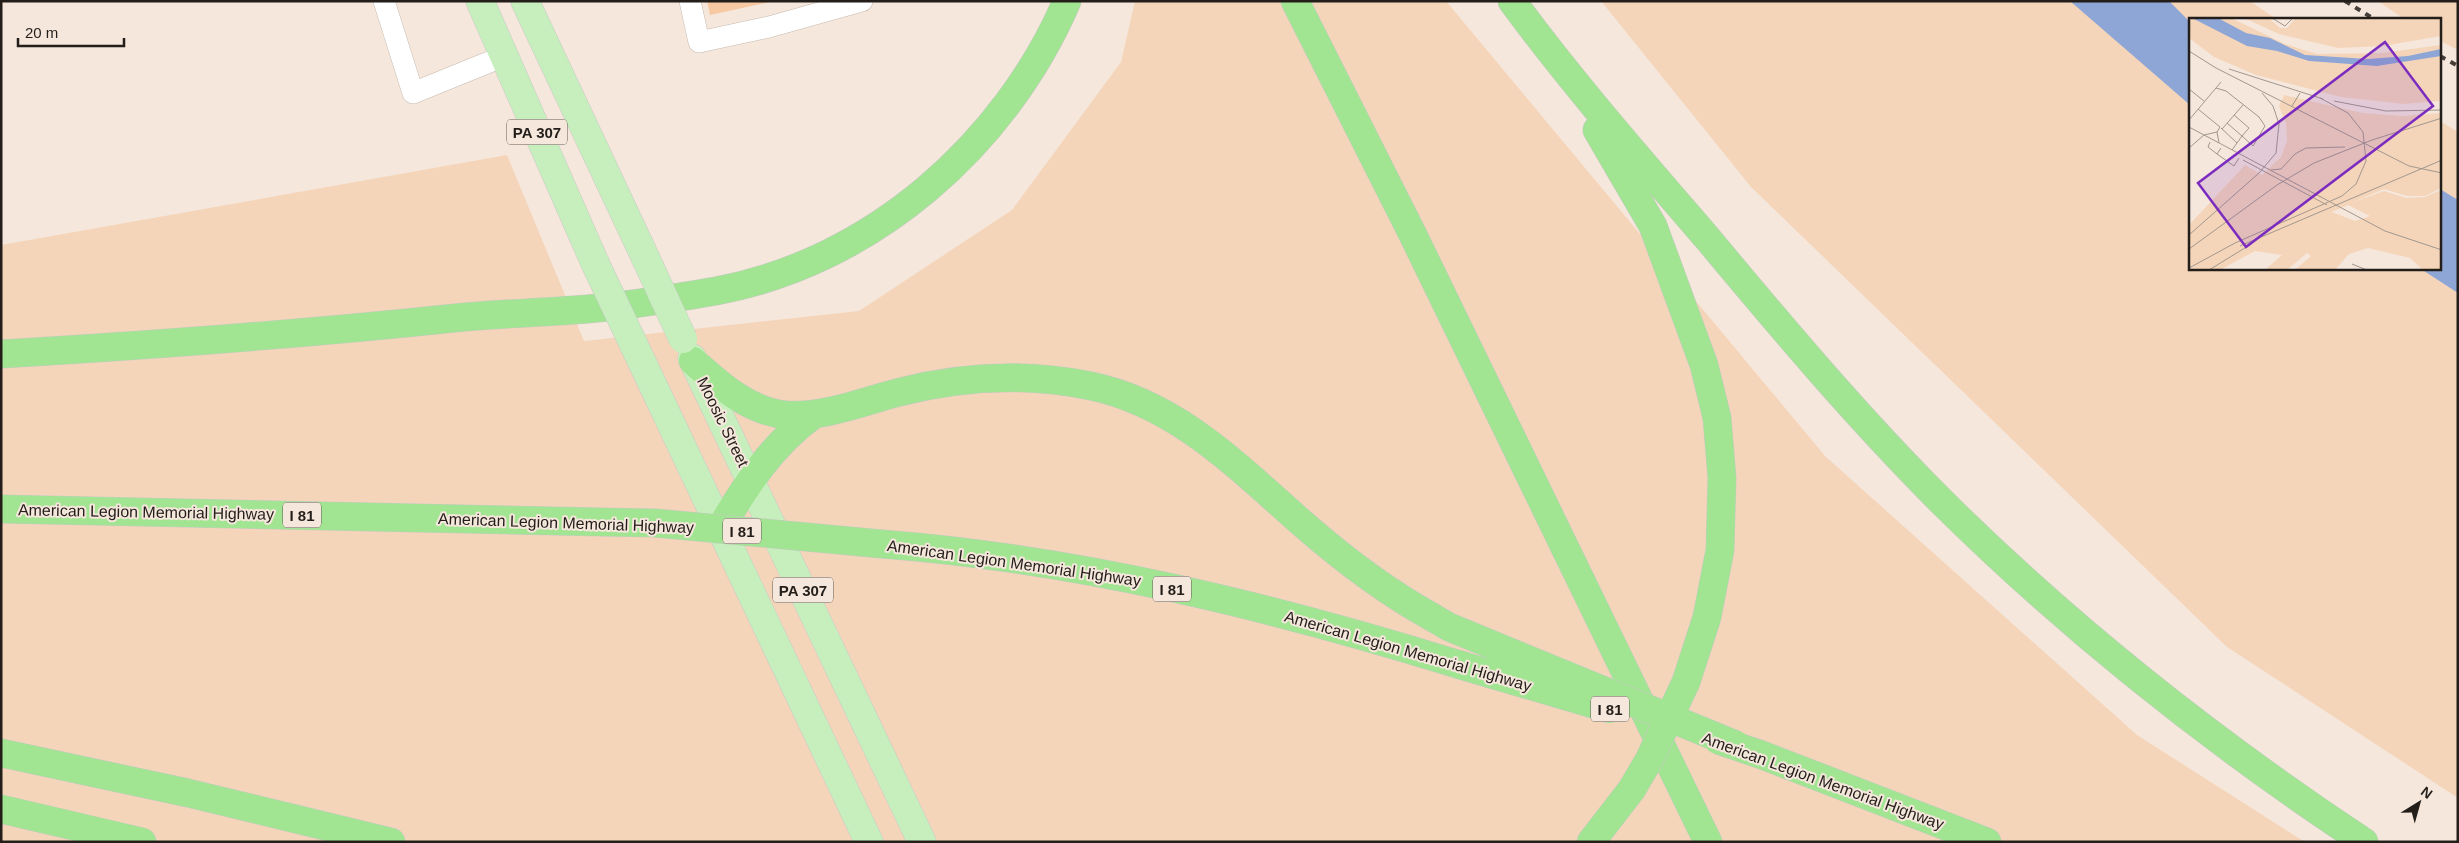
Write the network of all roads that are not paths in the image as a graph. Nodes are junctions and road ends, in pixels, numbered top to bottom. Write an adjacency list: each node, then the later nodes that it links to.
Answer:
1 (384, 1): 9 (lane)
2 (480, 1): 9 (main road, PA 307)
3 (525, 1): 11 (main road, Moosic Street / PA 307, bridge)
4 (690, 1): 5 (lane)
5 (862, 1)
6 (1067, 1): 12 (highway)
7 (1296, 1): 25 (highway)
8 (1512, 1): 10 (highway)
9 (504, 56): 16 (main road, PA 307, bridge)
10 (1560, 66): 24 (highway, bridge); 27 (highway)
11 (688, 350): 13 (highway); 14 (main road, Moosic Street / PA 307)
12 (1, 354)
13 (813, 414): 14 (highway); 17 (highway, bridge)
14 (750, 479): 16 (highway); 23 (main road, Moosic Street / PA 307)
15 (1, 509): 17 (highway, American Legion Memorial Highway / I 81, bridge)
16 (721, 527): 22 (main road, PA 307)
17 (1736, 745): 26 (highway, American Legion Memorial Highway / I 81, bridge)
18 (1, 753): 21 (highway)
19 (1, 809): 20 (highway)
20 (142, 842)
21 (391, 842)
22 (870, 842)
23 (922, 842)
24 (1591, 842)
25 (1708, 842)
26 (1987, 842)
27 (2364, 842)

